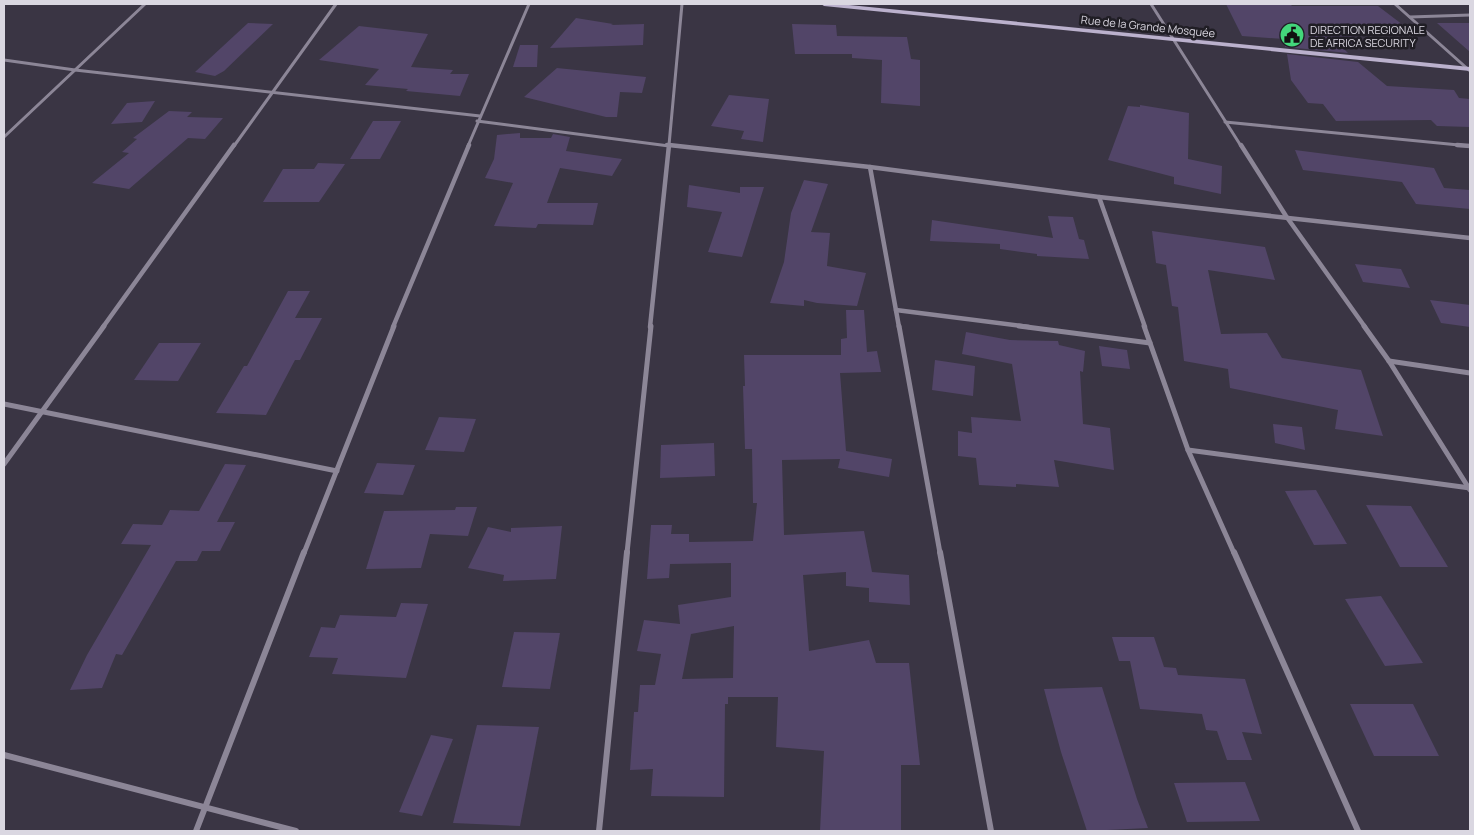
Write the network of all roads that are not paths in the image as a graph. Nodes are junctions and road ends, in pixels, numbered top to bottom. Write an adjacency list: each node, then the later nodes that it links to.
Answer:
1 (145, 4): 14 (street)
2 (336, 4): 15 (street)
3 (529, 4): 16 (street)
4 (682, 4): 19 (street)
5 (824, 4): 8 (street, Rue de la Grande Mosquée)
6 (1151, 4): 11 (street)
7 (1395, 4): 10 (street)
8 (874, 6): 11 (street, Rue de la Grande Mosquée)
9 (1470, 15): 10 (street)
10 (1410, 17): 13 (street)
11 (1172, 38): 13 (street, Rue de la Grande Mosquée); 17 (street)
12 (4, 60): 14 (street)
13 (1469, 69)
14 (75, 70): 15 (street); 18 (street)
15 (274, 93): 16 (street); 30 (street)
16 (478, 119): 19 (street); 33 (street)
17 (1226, 122): 20 (street); 23 (street)
18 (4, 137)
19 (669, 145): 21 (street); 39 (street)
20 (1470, 146)
21 (870, 168): 22 (street); 25 (street)
22 (1099, 197): 23 (street); 26 (street)
23 (1286, 216): 24 (street); 27 (street)
24 (1470, 238)
25 (896, 310): 26 (street); 40 (street)
26 (1150, 343): 31 (street)
27 (1389, 361): 28 (street); 34 (street)
28 (1470, 373)
29 (4, 404): 30 (street)
30 (42, 410): 32 (street); 33 (street)
31 (1188, 450): 34 (street); 41 (street)
32 (4, 464)
33 (337, 470): 36 (street)
34 (1470, 489)
35 (4, 755): 36 (street)
36 (205, 808): 37 (street); 38 (street)
37 (196, 831)
38 (296, 831)
39 (599, 831)
40 (990, 831)
41 (1358, 831)

